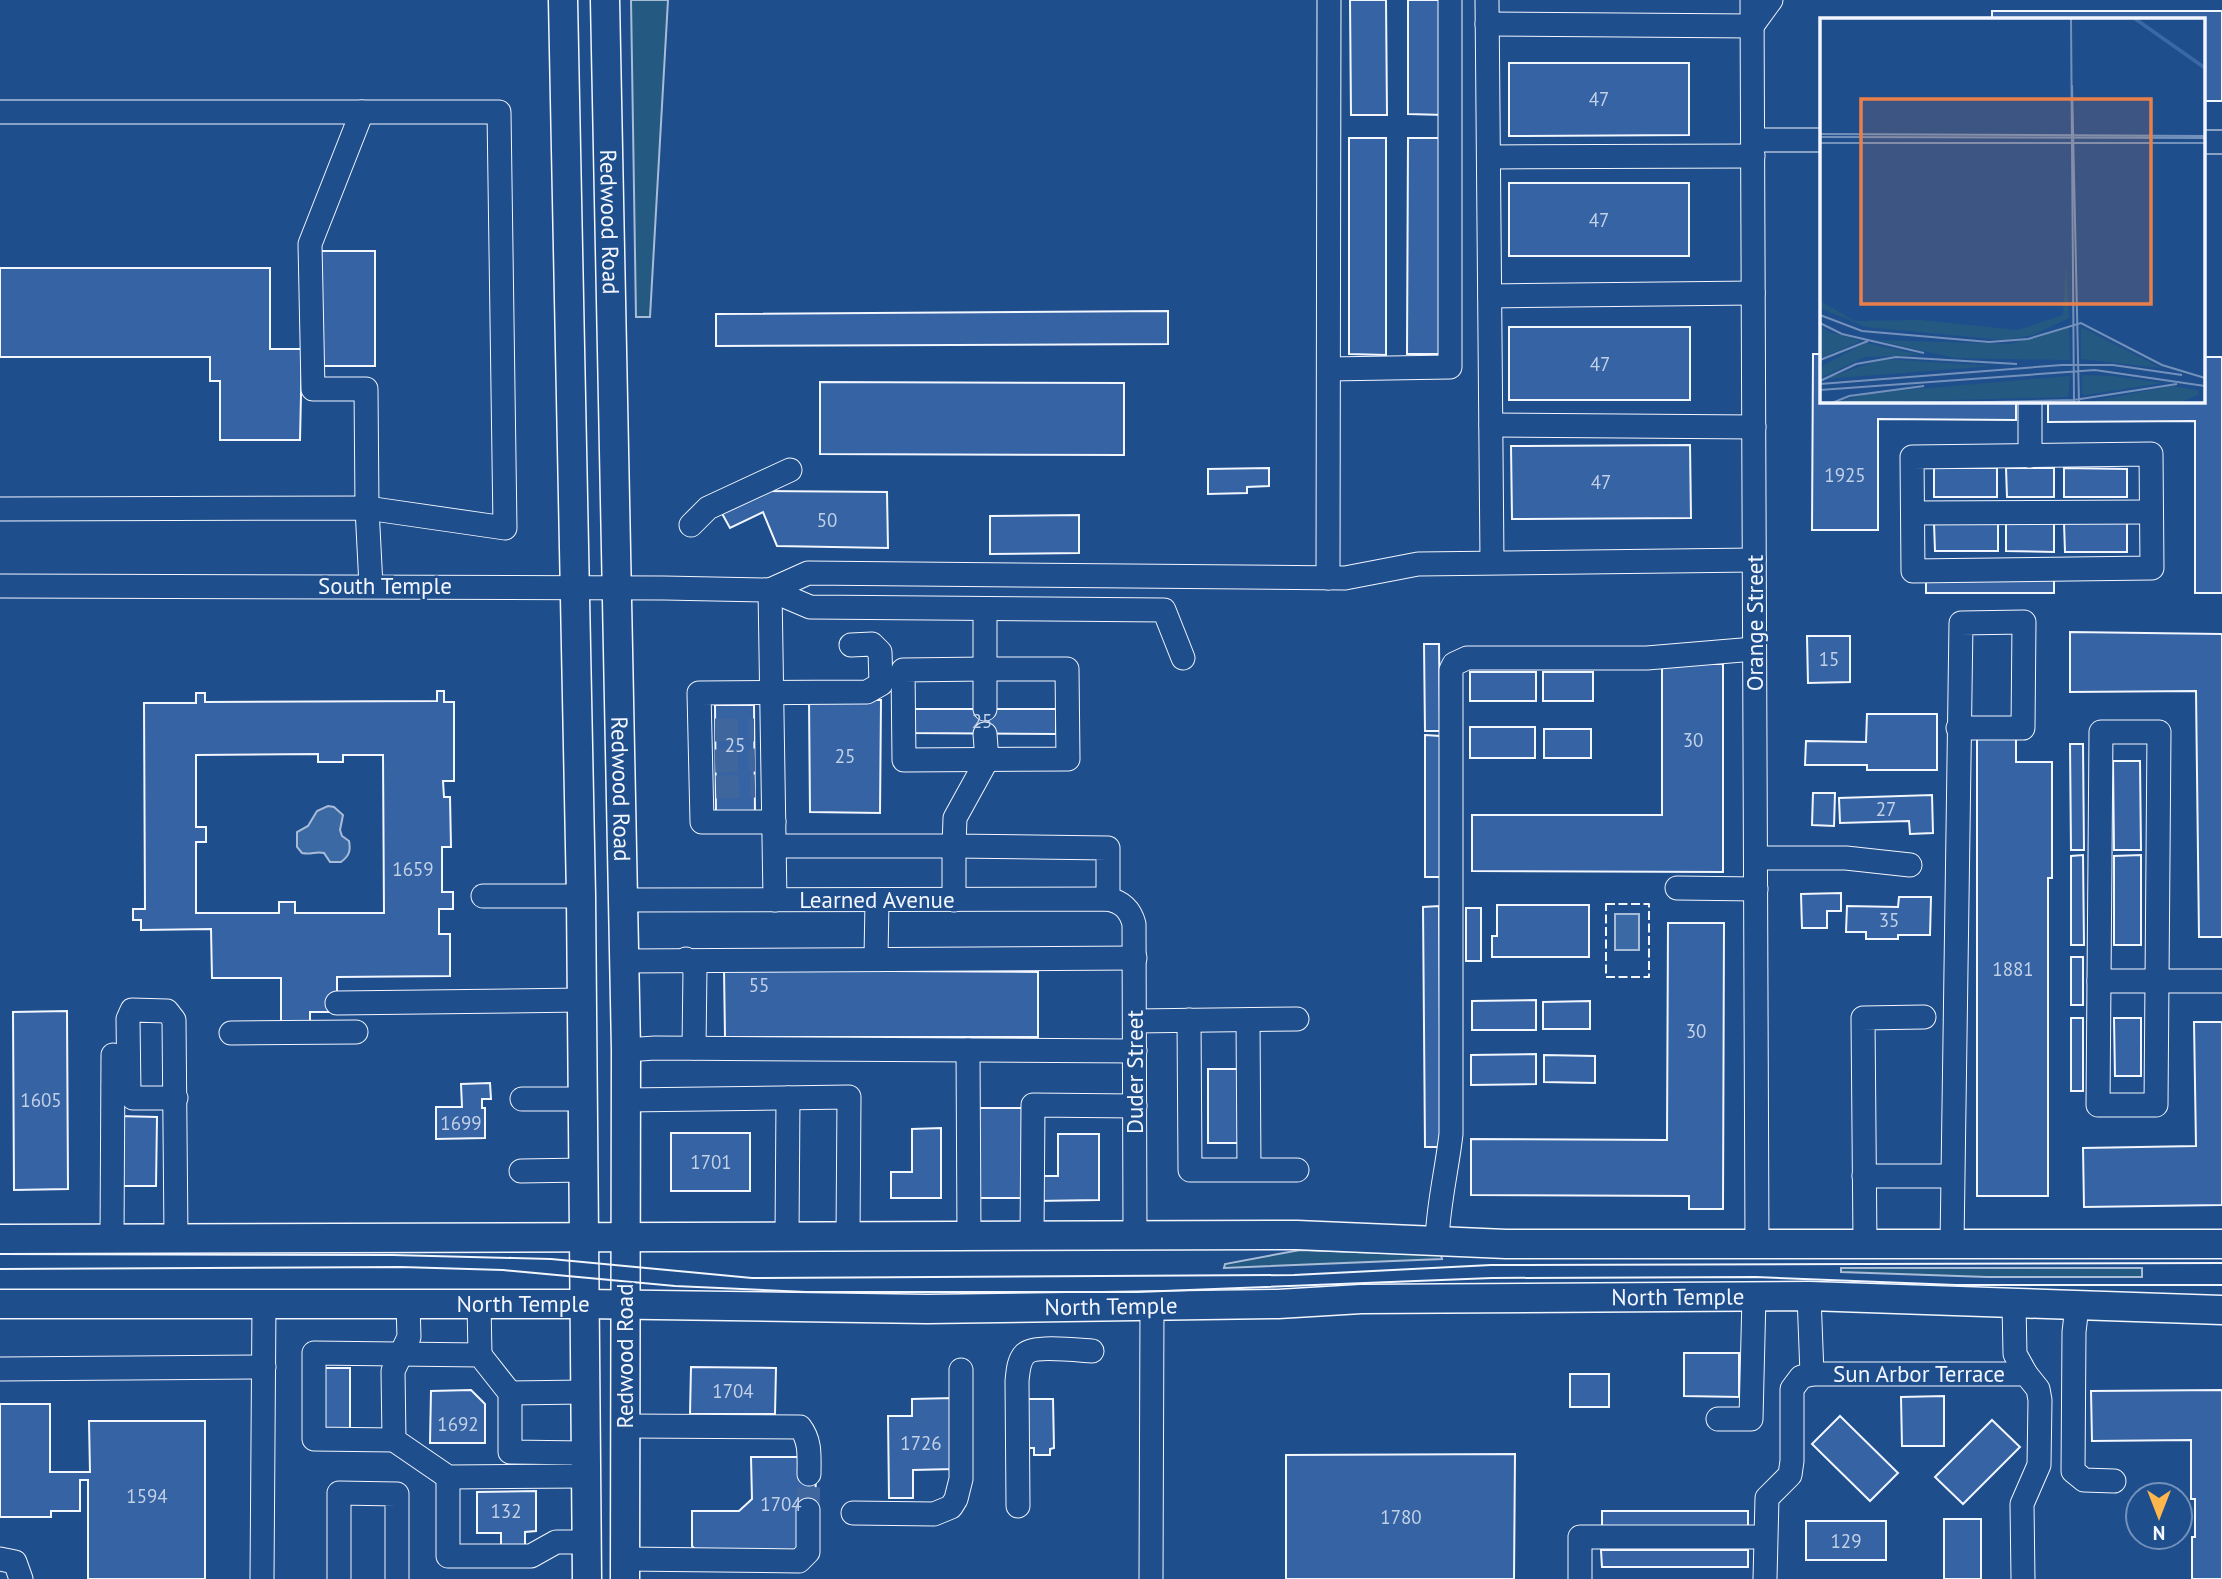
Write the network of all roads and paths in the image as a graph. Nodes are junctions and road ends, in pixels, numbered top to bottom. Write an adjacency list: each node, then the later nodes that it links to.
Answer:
1 (563, 0): 35 (main road, Redwood Road)
2 (605, 0): 36 (main road, Redwood Road)
3 (1329, 0): 19 (street)
4 (1450, 0): 19 (street)
5 (1487, 0): 8 (street)
6 (1752, 0): 9 (street, Orange Street)
7 (1770, 0): 9 (street)
8 (1488, 24): 9 (street); 16 (street)
9 (1752, 26): 15 (street, Orange Street)
10 (0, 112): 11 (street)
11 (362, 112): 25 (street); 25 (street)
12 (1820, 140): 15 (street)
13 (2204, 142): 14 (street)
14 (2222, 142)
15 (1753, 148): 16 (street); 17 (street, Orange Street)
16 (1489, 157): 18 (street)
17 (1753, 293): 18 (street); 22 (street, Orange Street)
18 (1490, 296): 21 (street)
19 (1329, 369): 32 (street)
20 (2030, 402): 23 (street)
21 (1491, 425): 22 (street); 31 (street)
22 (1754, 426): 30 (street, Orange Street)
23 (2031, 456): 27 (street); 28 (street)
24 (790, 470): 29 (street)
25 (367, 508): 26 (street); 34 (street)
26 (0, 509)
27 (2151, 512): 28 (street); 28 (street)
28 (1913, 513)
29 (691, 525)
30 (1755, 560): 31 (street); 40 (street, Orange Street)
31 (1492, 562): 32 (street)
32 (1328, 578): 37 (street)
33 (0, 586): 34 (street, South Temple)
34 (371, 586): 35 (street, South Temple)
35 (576, 587): 36 (street, South Temple); 56 (main road, Redwood Road)
36 (615, 587): 37 (street, South Temple); 58 (main road, Redwood Road)
37 (770, 590): 38 (street); 43 (street)
38 (985, 609): 41 (street); 42 (street)
39 (852, 645): 43 (street)
40 (1754, 649): 51 (street, Orange Street); 106 (street)
41 (1183, 658)
42 (985, 669): 44 (street); 47 (street); 47 (street)
43 (772, 693): 48 (street); 48 (street)
44 (985, 709)
45 (1958, 728): 45 (street); 95 (street)
46 (985, 734): 47 (street)
47 (987, 760): 50 (street)
48 (774, 822): 49 (street)
49 (775, 846): 50 (street); 59 (street)
50 (954, 846): 57 (street); 61 (street)
51 (1756, 858): 52 (street); 54 (street, Orange Street)
52 (1910, 865)
53 (1677, 888): 54 (street)
54 (1756, 889): 108 (street, Orange Street)
55 (482, 896): 56 (street)
56 (581, 896): 70 (main road, Redwood Road)
57 (1108, 899): 61 (street, Learned Avenue); 62 (street, Learned Avenue)
58 (623, 900): 59 (street, Learned Avenue); 66 (main road, Redwood Road)
59 (775, 900): 60 (street, Learned Avenue)
60 (877, 900): 61 (street, Learned Avenue); 63 (street)
61 (954, 900)
62 (1128, 910): 64 (street, Duder Street)
63 (876, 958): 64 (street); 65 (street)
64 (1135, 958): 77 (street, Duder Street)
65 (686, 959): 66 (street); 80 (street)
66 (624, 961): 81 (main road, Redwood Road)
67 (2099, 981): 68 (street); 68 (street); 68 (street)
68 (2157, 981): 69 (street)
69 (2222, 981)
70 (582, 1000): 71 (street); 87 (main road, Redwood Road)
71 (337, 1003)
72 (132, 1010): 84 (street); 84 (street); 101 (street)
73 (1924, 1017): 94 (street)
74 (1297, 1019): 76 (street)
75 (1189, 1020): 76 (street); 77 (street); 90 (street)
76 (1248, 1020): 90 (street)
77 (1135, 1021): 83 (street, Duder Street)
78 (231, 1032): 79 (street)
79 (356, 1032)
80 (694, 1048): 81 (street); 82 (street)
81 (626, 1049): 88 (main road, Redwood Road)
82 (968, 1050): 83 (street); 96 (street)
83 (1135, 1051): 89 (street, Duder Street)
84 (176, 1098): 102 (street)
85 (788, 1098): 88 (street); 99 (street); 100 (street)
86 (522, 1099): 87 (street)
87 (583, 1099): 91 (main road, Redwood Road)
88 (626, 1100): 104 (main road, Redwood Road)
89 (1135, 1106): 97 (street); 98 (street, Duder Street)
90 (1249, 1169): 92 (street)
91 (584, 1170): 93 (street); 103 (main road, Redwood Road)
92 (1297, 1170)
93 (521, 1171)
94 (1864, 1176): 95 (street); 109 (street)
95 (1952, 1176): 110 (street)
96 (970, 1236): 97 (main road); 100 (main road)
97 (1032, 1236): 98 (main road)
98 (1135, 1236): 106 (main road)
99 (788, 1237): 100 (main road); 104 (main road)
100 (848, 1237)
101 (111, 1238): 102 (main road); 105 (main road)
102 (176, 1238): 103 (main road)
103 (584, 1238): 104 (main road); 117 (main road, Redwood Road)
104 (627, 1238): 120 (main road, Redwood Road)
105 (0, 1239)
106 (1437, 1241): 108 (main road)
107 (2222, 1244): 110 (main road)
108 (1758, 1245): 109 (main road)
109 (1866, 1245): 110 (main road)
110 (1952, 1245)
111 (1754, 1296): 112 (main road, North Temple); 119 (main road, North Temple); 133 (street)
112 (1809, 1296): 118 (main road, North Temple); 129 (street, Sun Arbor Terrace)
113 (264, 1303): 114 (main road, North Temple); 115 (main road, North Temple); 126 (street)
114 (0, 1304)
115 (408, 1304): 116 (main road, North Temple); 124 (street)
116 (479, 1304): 117 (main road, North Temple); 125 (street)
117 (585, 1304): 120 (main road, North Temple); 131 (main road, Redwood Road)
118 (2014, 1304): 121 (main road, North Temple); 130 (street, Sun Arbor Terrace)
119 (1152, 1305): 120 (main road, North Temple); 152 (street)
120 (625, 1306): 134 (main road, Redwood Road)
121 (2077, 1306): 122 (main road, North Temple); 139 (street)
122 (2222, 1310)
123 (1092, 1351): 140 (street)
124 (401, 1353): 125 (street); 135 (street); 135 (street)
125 (480, 1354): 132 (street)
126 (264, 1367): 127 (street); 148 (street)
127 (0, 1369)
128 (961, 1370): 142 (street)
129 (1812, 1374): 130 (street, Sun Arbor Terrace); 143 (street, Sun Arbor Terrace)
130 (2026, 1374): 155 (street, Sun Arbor Terrace)
131 (584, 1392): 132 (street); 136 (main road, Redwood Road)
132 (510, 1393): 136 (street)
133 (1718, 1419)
134 (625, 1426): 137 (street); 146 (main road, Redwood Road)
135 (394, 1440): 138 (street)
136 (585, 1464): 138 (street); 144 (main road, Redwood Road)
137 (809, 1474)
138 (448, 1477): 144 (street)
139 (2114, 1481)
140 (1018, 1506)
141 (808, 1510): 146 (street)
142 (853, 1513)
143 (1765, 1537): 153 (street); 154 (street, Sun Arbor Terrace)
144 (586, 1542): 151 (main road, Redwood Road)
145 (0, 1559): 147 (street)
146 (625, 1569)
147 (21, 1579)
148 (262, 1579)
149 (339, 1579): 150 (street)
150 (397, 1579)
151 (587, 1579)
152 (1151, 1579)
153 (1580, 1579)
154 (1765, 1579)
155 (2023, 1579)

